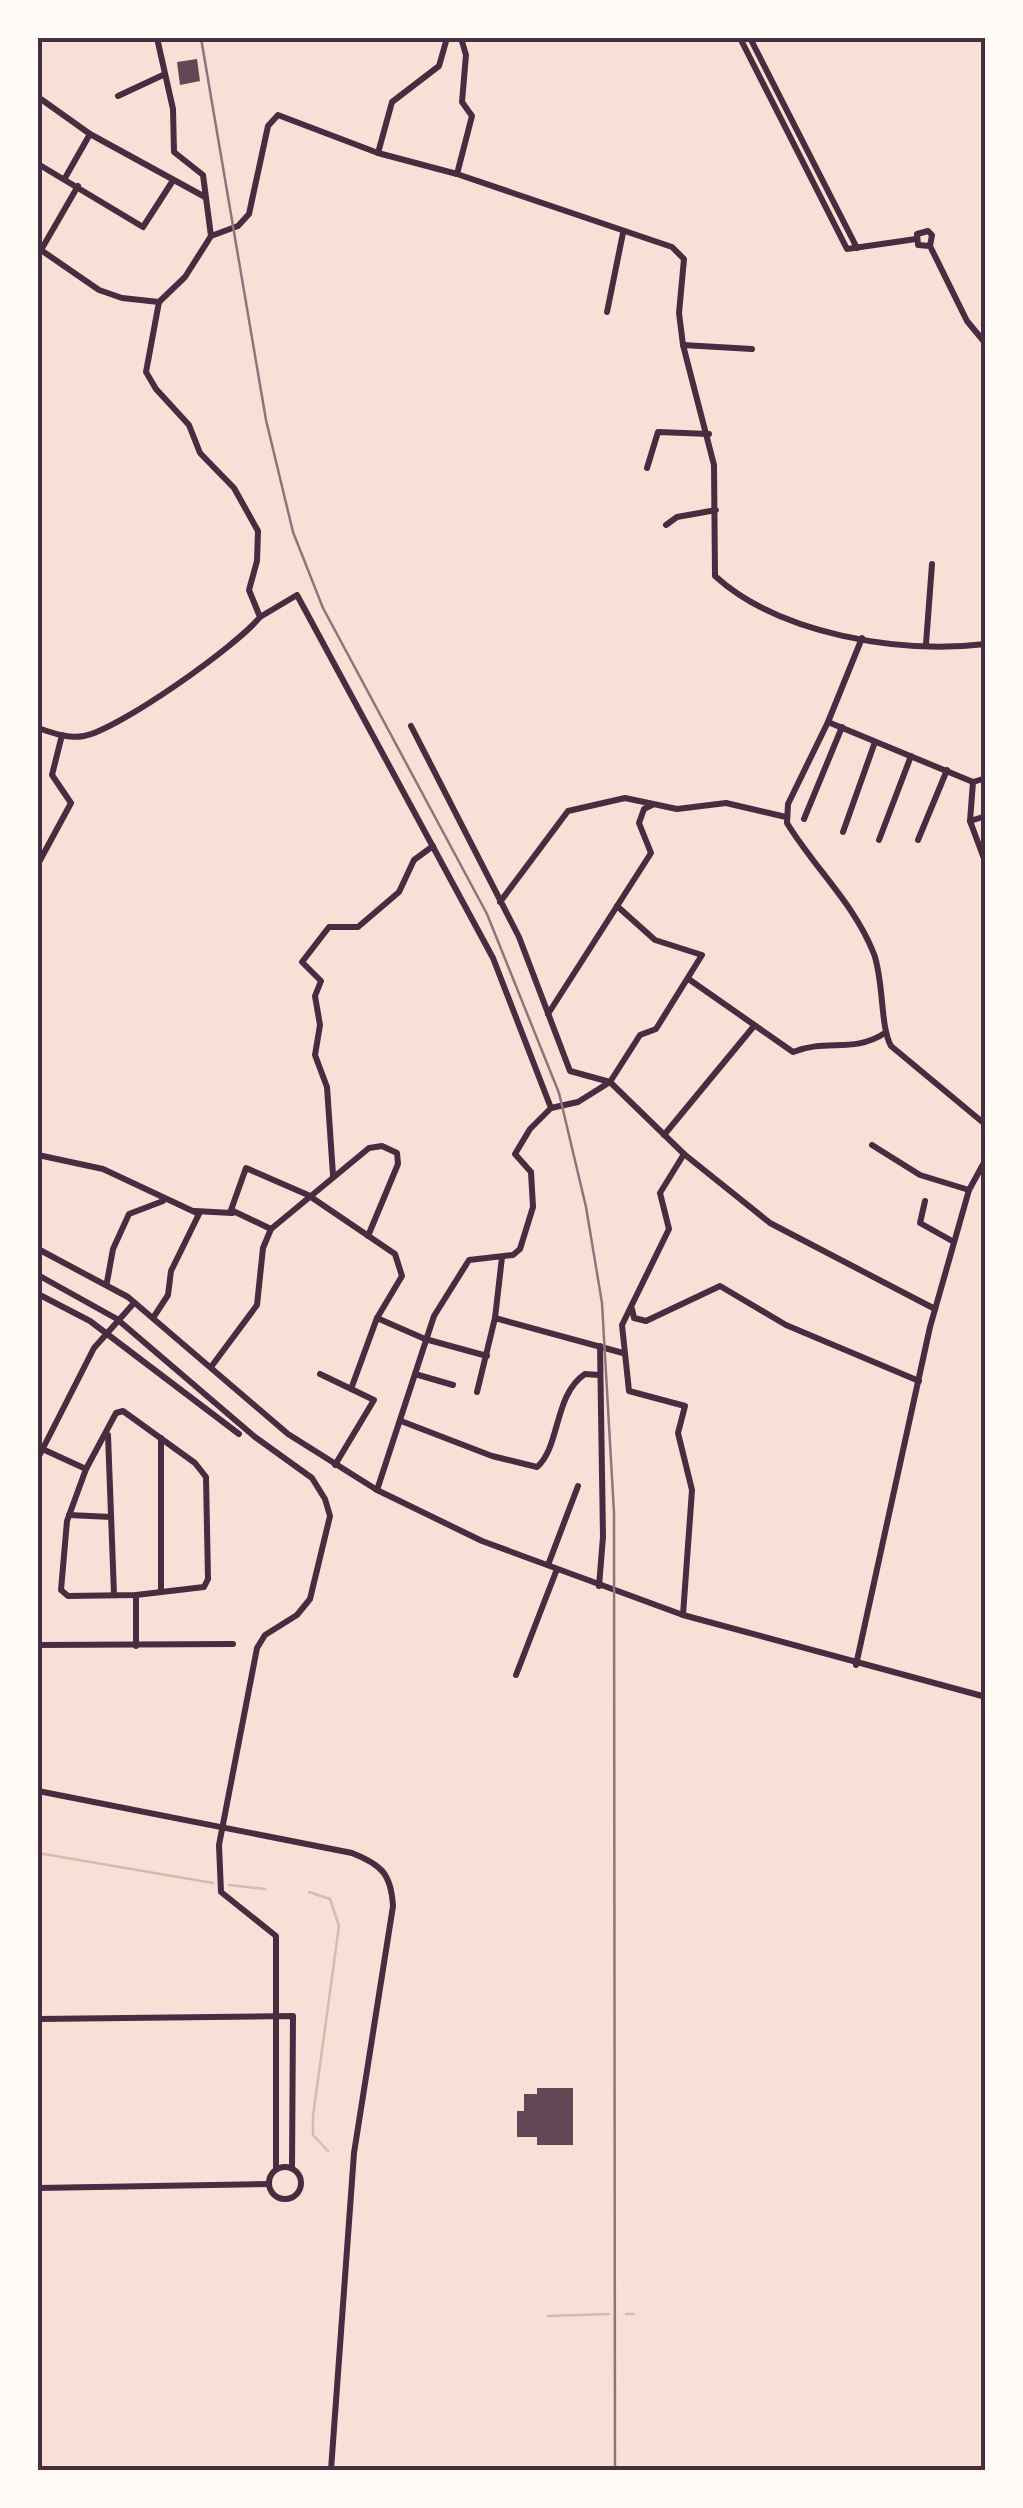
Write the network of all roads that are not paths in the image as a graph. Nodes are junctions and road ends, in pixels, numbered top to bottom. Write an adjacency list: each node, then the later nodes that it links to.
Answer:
1 (157, 38): 6 (street)
2 (447, 38): 10 (street)
3 (461, 38): 12 (street)
4 (740, 38): 21 (street)
5 (750, 38): 21 (street)
6 (163, 76): 7 (street); 16 (street)
7 (118, 96)
8 (38, 98): 9 (street)
9 (90, 134): 13 (street); 14 (street)
10 (378, 153): 12 (street); 18 (street)
11 (38, 164): 13 (street)
12 (457, 174): 17 (street)
13 (65, 178): 15 (street)
14 (172, 182): 15 (street); 16 (street)
15 (78, 186): 22 (street)
16 (206, 197): 18 (street)
17 (624, 234): 24 (street); 26 (street)
18 (211, 236): 23 (street)
19 (916, 240): 20 (street); 20 (street); 21 (street)
20 (930, 246): 25 (street)
21 (857, 248)
22 (39, 249): 23 (street)
23 (159, 302): 33 (street)
24 (607, 312)
25 (986, 344)
26 (683, 346): 27 (street); 28 (street)
27 (752, 349)
28 (709, 434): 29 (street); 30 (street)
29 (646, 468)
30 (716, 510): 31 (street); 34 (street)
31 (666, 525)
32 (932, 564): 35 (street)
33 (260, 618): 41 (street); 55 (street)
34 (862, 638): 35 (street); 37 (street)
35 (926, 644): 36 (street)
36 (986, 644)
37 (828, 722): 39 (street); 49 (street)
38 (411, 726): 58 (street)
39 (842, 727): 42 (street); 50 (street)
40 (38, 728): 41 (street)
41 (62, 735): 57 (street)
42 (875, 742): 43 (street); 52 (street)
43 (910, 756): 44 (street); 53 (street)
44 (947, 770): 46 (street); 54 (street)
45 (986, 778): 46 (street)
46 (973, 782): 51 (street)
47 (652, 805): 49 (street); 58 (street); 59 (street)
48 (986, 816): 51 (street)
49 (786, 818): 63 (street)
50 (804, 819)
51 (970, 820): 56 (street)
52 (842, 832)
53 (879, 840)
54 (918, 840)
55 (433, 846): 65 (street); 72 (street)
56 (985, 859)
57 (38, 864)
58 (500, 902): 61 (street)
59 (617, 906): 60 (street); 61 (street)
60 (690, 980): 62 (street); 64 (street)
61 (548, 1014): 64 (street)
62 (754, 1026): 63 (street); 67 (street)
63 (885, 1033): 66 (street)
64 (610, 1082): 65 (street); 67 (street)
65 (552, 1108): 83 (street)
66 (986, 1125)
67 (664, 1135): 69 (street)
68 (872, 1145): 73 (street)
69 (684, 1154): 88 (street); 89 (street)
70 (38, 1155): 75 (street)
71 (986, 1159): 73 (street)
72 (332, 1175): 74 (street); 80 (street)
73 (969, 1190): 81 (street)
74 (308, 1195): 78 (street); 79 (street); 80 (street)
75 (164, 1200): 77 (street); 85 (street)
76 (925, 1201): 81 (street)
77 (193, 1211): 78 (street); 90 (street)
78 (233, 1212): 79 (street)
79 (271, 1229): 99 (street)
80 (368, 1236): 91 (street)
81 (954, 1242): 89 (street)
82 (38, 1249): 85 (street)
83 (502, 1257): 92 (street); 95 (street)
84 (38, 1275): 93 (street)
85 (108, 1282): 87 (street)
86 (38, 1294): 94 (street)
87 (134, 1303): 90 (street); 93 (street)
88 (633, 1303): 97 (street); 103 (street)
89 (935, 1309): 103 (street)
90 (153, 1318): 99 (street)
91 (377, 1318): 95 (street); 105 (street)
92 (495, 1318): 96 (street); 98 (street)
93 (117, 1319): 94 (street); 133 (street)
94 (104, 1333): 109 (street); 111 (street)
95 (425, 1338): 98 (street); 101 (street)
96 (600, 1346): 97 (street); 102 (street)
97 (624, 1353): 125 (street)
98 (487, 1356): 106 (street)
99 (211, 1367): 113 (street)
100 (320, 1374): 105 (street)
101 (414, 1374): 104 (street); 107 (street)
102 (599, 1375): 107 (street); 121 (street)
103 (918, 1381): 129 (street)
104 (453, 1385)
105 (352, 1389): 113 (street)
106 (477, 1392)
107 (401, 1420): 116 (street)
108 (108, 1432): 110 (street); 114 (street); 118 (street)
109 (239, 1434)
110 (161, 1438): 122 (street); 122 (street)
111 (40, 1448): 112 (street); 114 (street)
112 (38, 1458)
113 (335, 1464): 116 (street)
114 (86, 1469): 117 (street)
115 (578, 1486): 119 (street)
116 (377, 1490): 119 (street)
117 (69, 1514): 118 (street); 123 (street)
118 (111, 1518): 123 (street)
119 (548, 1565): 120 (street)
120 (557, 1569): 121 (street); 130 (street)
121 (599, 1586): 125 (street)
122 (161, 1592): 124 (street)
123 (114, 1594): 124 (street)
124 (136, 1596): 128 (street)
125 (683, 1615): 129 (street)
126 (233, 1644): 128 (street)
127 (38, 1645): 128 (street)
128 (136, 1646)
129 (856, 1666): 131 (street)
130 (516, 1675)
131 (986, 1697)
132 (38, 1791): 133 (street)
133 (222, 1828): 134 (street); 140 (street)
134 (277, 2016): 135 (street); 136 (street); 137 (street)
135 (38, 2019)
136 (292, 2168): 137 (street); 138 (street)
137 (276, 2170): 138 (street)
138 (269, 2184): 139 (street)
139 (38, 2188)
140 (331, 2470)

